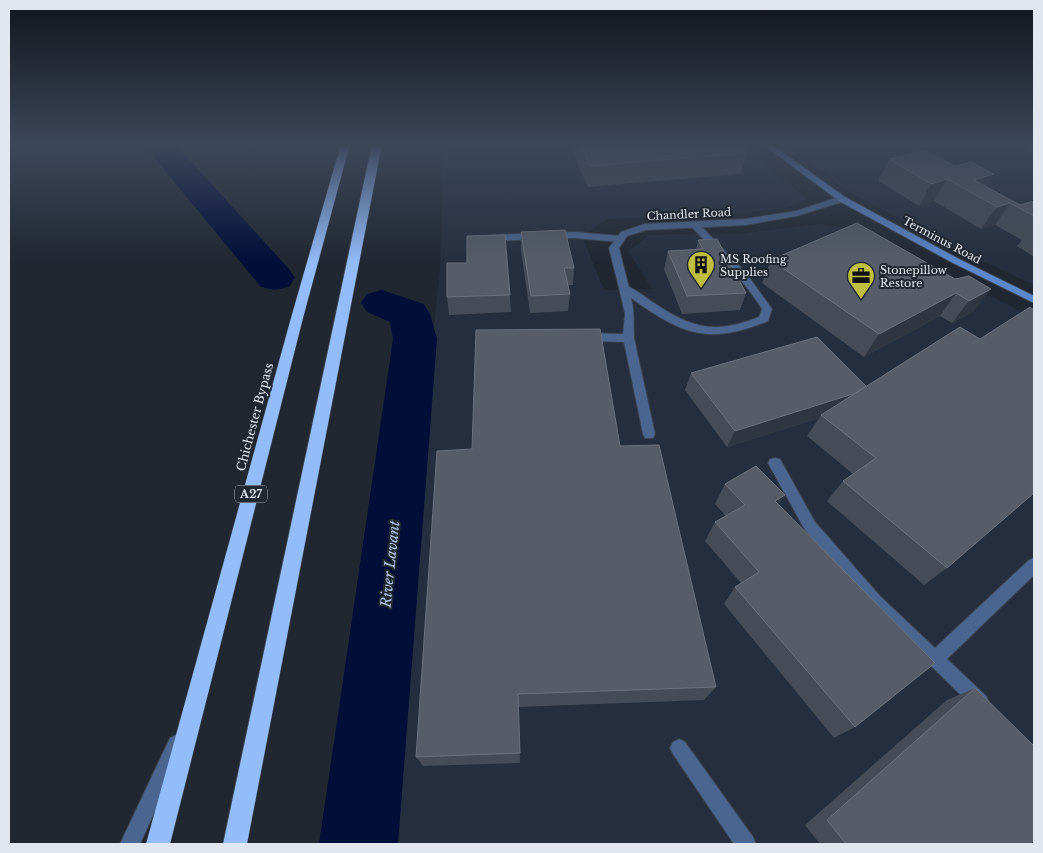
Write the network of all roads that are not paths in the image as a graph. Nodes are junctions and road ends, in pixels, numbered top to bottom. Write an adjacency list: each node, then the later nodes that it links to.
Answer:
1 (335, 184): 16 (highway, Chichester Bypass / A27)
2 (369, 184): 21 (highway)
3 (821, 184): 4 (street, Terminus Road)
4 (842, 199): 5 (street, Chandler Road); 9 (street, Terminus Road)
5 (695, 225): 7 (street, Chandler Road); 8 (street)
6 (480, 238): 7 (street)
7 (620, 239): 8 (street)
8 (624, 288): 11 (street)
9 (1034, 300)
10 (576, 337): 11 (street)
11 (629, 338): 12 (street)
12 (649, 434)
13 (775, 463): 15 (street)
14 (1034, 565): 15 (street)
15 (935, 659): 17 (street)
16 (199, 696): 19 (street); 20 (highway, Chichester Bypass / A27)
17 (992, 713)
18 (679, 748): 22 (street)
19 (130, 844)
20 (158, 844)
21 (235, 844)
22 (746, 844)

